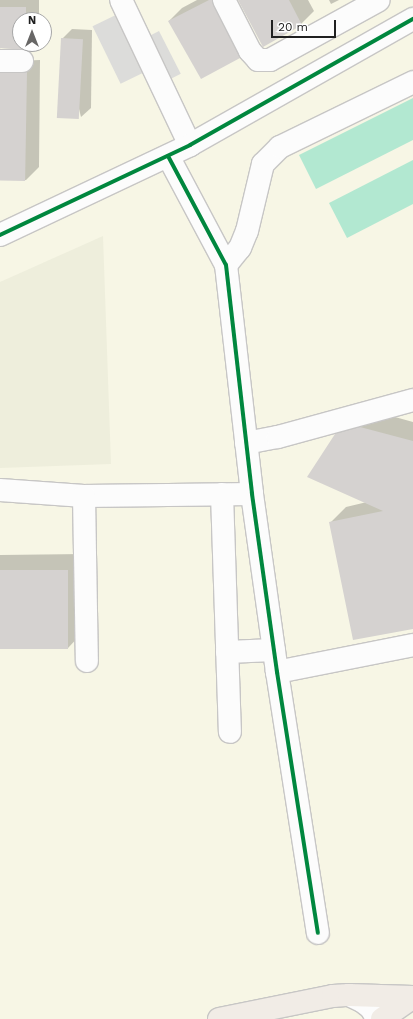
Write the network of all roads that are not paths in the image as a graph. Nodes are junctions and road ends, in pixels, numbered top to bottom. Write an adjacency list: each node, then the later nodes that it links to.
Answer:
1 (122, 0): 8 (street)
2 (224, 0): 3 (street)
3 (380, 0)
4 (413, 19): 8 (street)
5 (0, 61): 6 (street)
6 (22, 61)
7 (413, 82): 11 (street)
8 (190, 145): 9 (street)
9 (168, 156): 10 (street); 11 (street)
10 (0, 236)
11 (226, 265): 13 (street)
12 (413, 400): 13 (street)
13 (246, 443): 16 (street)
14 (0, 490): 17 (street)
15 (222, 494): 16 (street); 17 (street); 20 (street)
16 (252, 494): 19 (street)
17 (84, 496): 21 (street)
18 (413, 645): 22 (street)
19 (274, 650): 20 (street); 22 (street)
20 (227, 652): 23 (street)
21 (87, 661)
22 (277, 672): 24 (street)
23 (230, 732)
24 (318, 933)
25 (349, 994): 26 (main road); 27 (main road); 28 (street)
26 (413, 997): 29 (main road)
27 (220, 1019)
28 (377, 1019)
29 (382, 1019)

